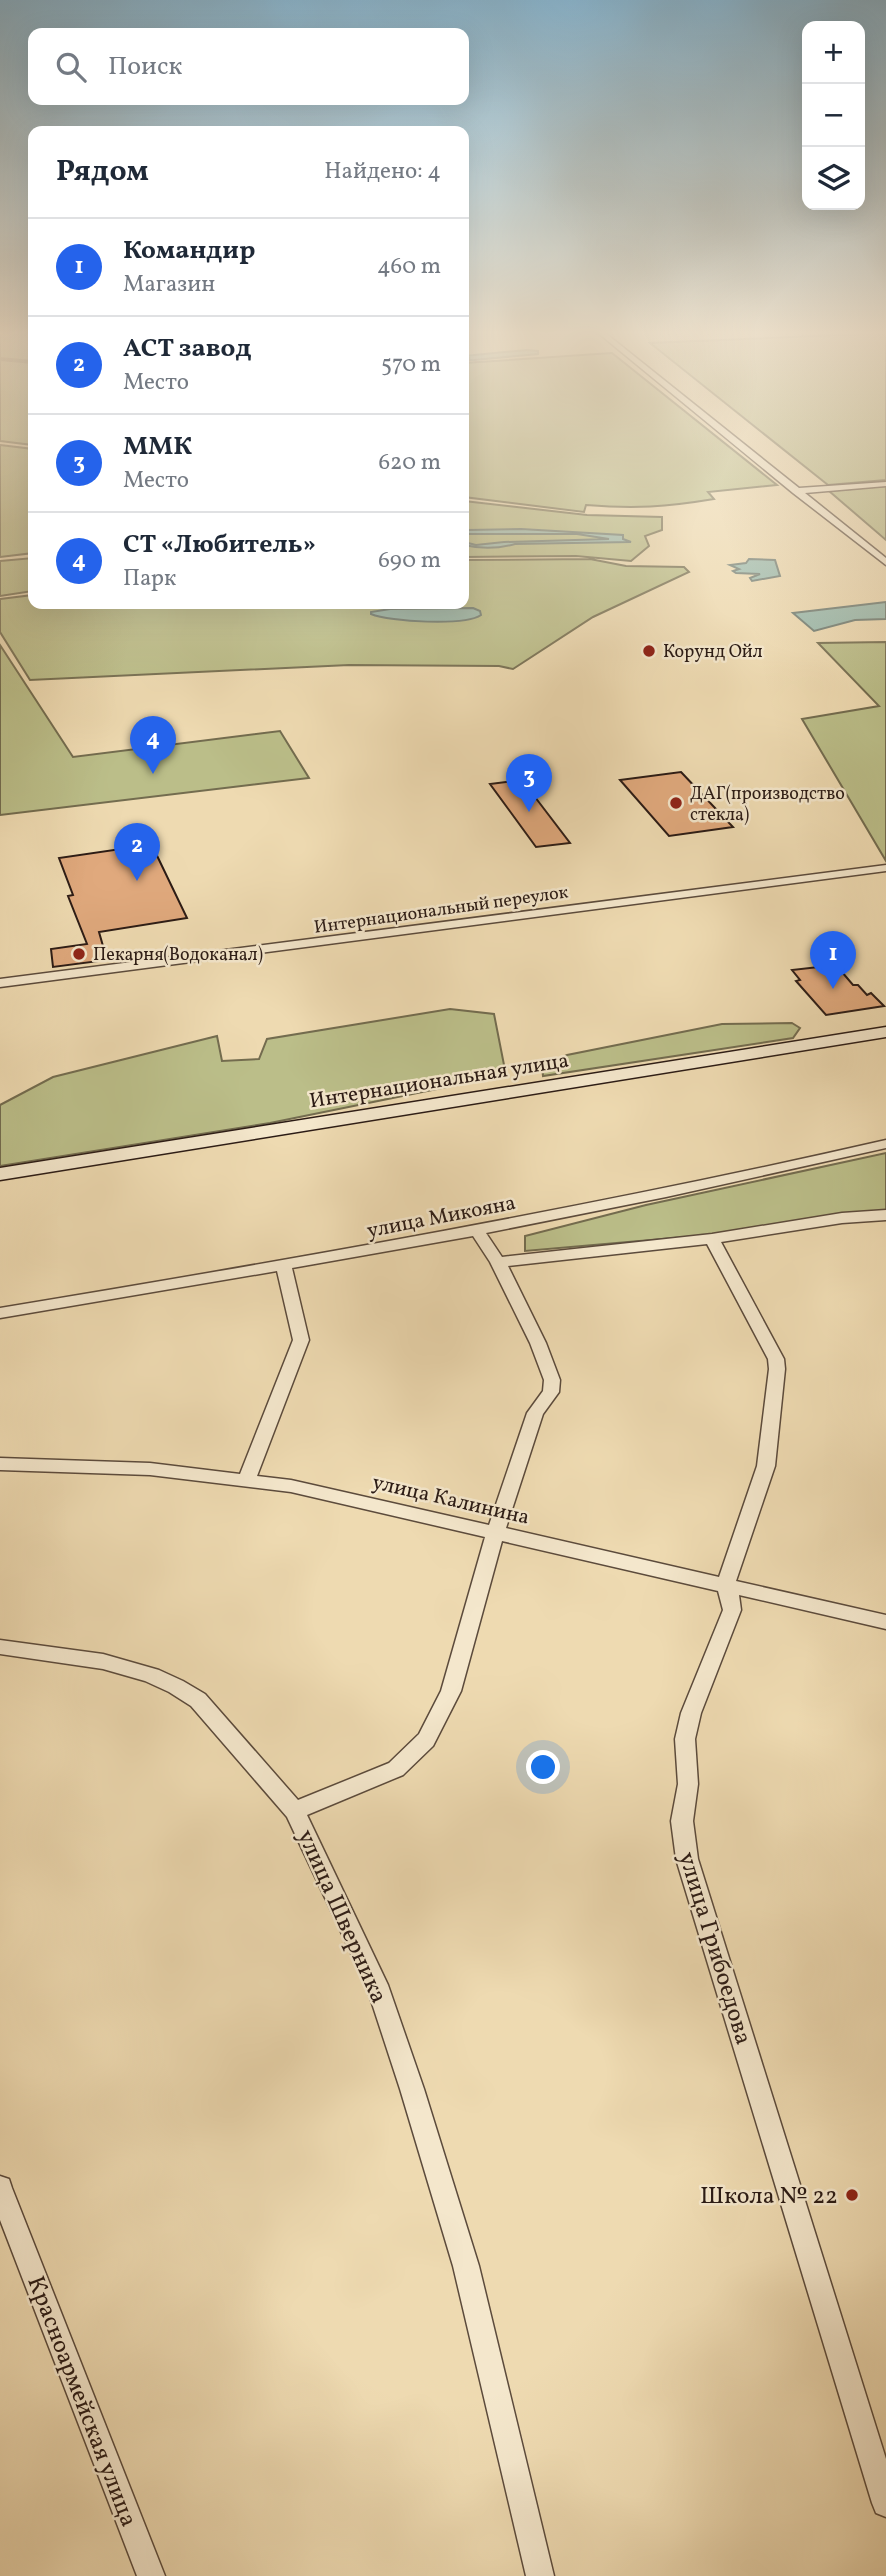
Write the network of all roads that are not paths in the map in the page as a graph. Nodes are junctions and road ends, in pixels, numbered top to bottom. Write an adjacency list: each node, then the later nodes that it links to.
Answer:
1 (748, 452): 3 (street)
2 (886, 484): 3 (street)
3 (796, 491): 4 (street)
4 (886, 562)
5 (886, 868): 6 (street, Интернациональный переулок)
6 (0, 983)
7 (886, 1032): 9 (main road, Интернациональная улица)
8 (886, 1144): 11 (street, улица Микояна)
9 (0, 1174)
10 (886, 1215): 12 (street)
11 (478, 1232): 13 (street, улица Шверника); 14 (street, улица Микояна)
12 (712, 1239): 13 (street); 19 (street, улица Грибоедова)
13 (499, 1262): 18 (street, улица Шверника)
14 (284, 1266): 15 (street, улица Микояна); 17 (street)
15 (0, 1313)
16 (0, 1464): 17 (street, улица Калинина)
17 (246, 1481): 18 (street, улица Калинина)
18 (495, 1533): 19 (street, улица Калинина); 22 (street, улица Шверника)
19 (725, 1586): 20 (street, улица Калинина); 24 (street, улица Грибоедова)
20 (886, 1622)
21 (0, 1647): 22 (street)
22 (295, 1811): 26 (street, улица Шверника)
23 (0, 2188): 25 (street, Красноармейская улица)
24 (886, 2502)
25 (151, 2576)
26 (540, 2576)

